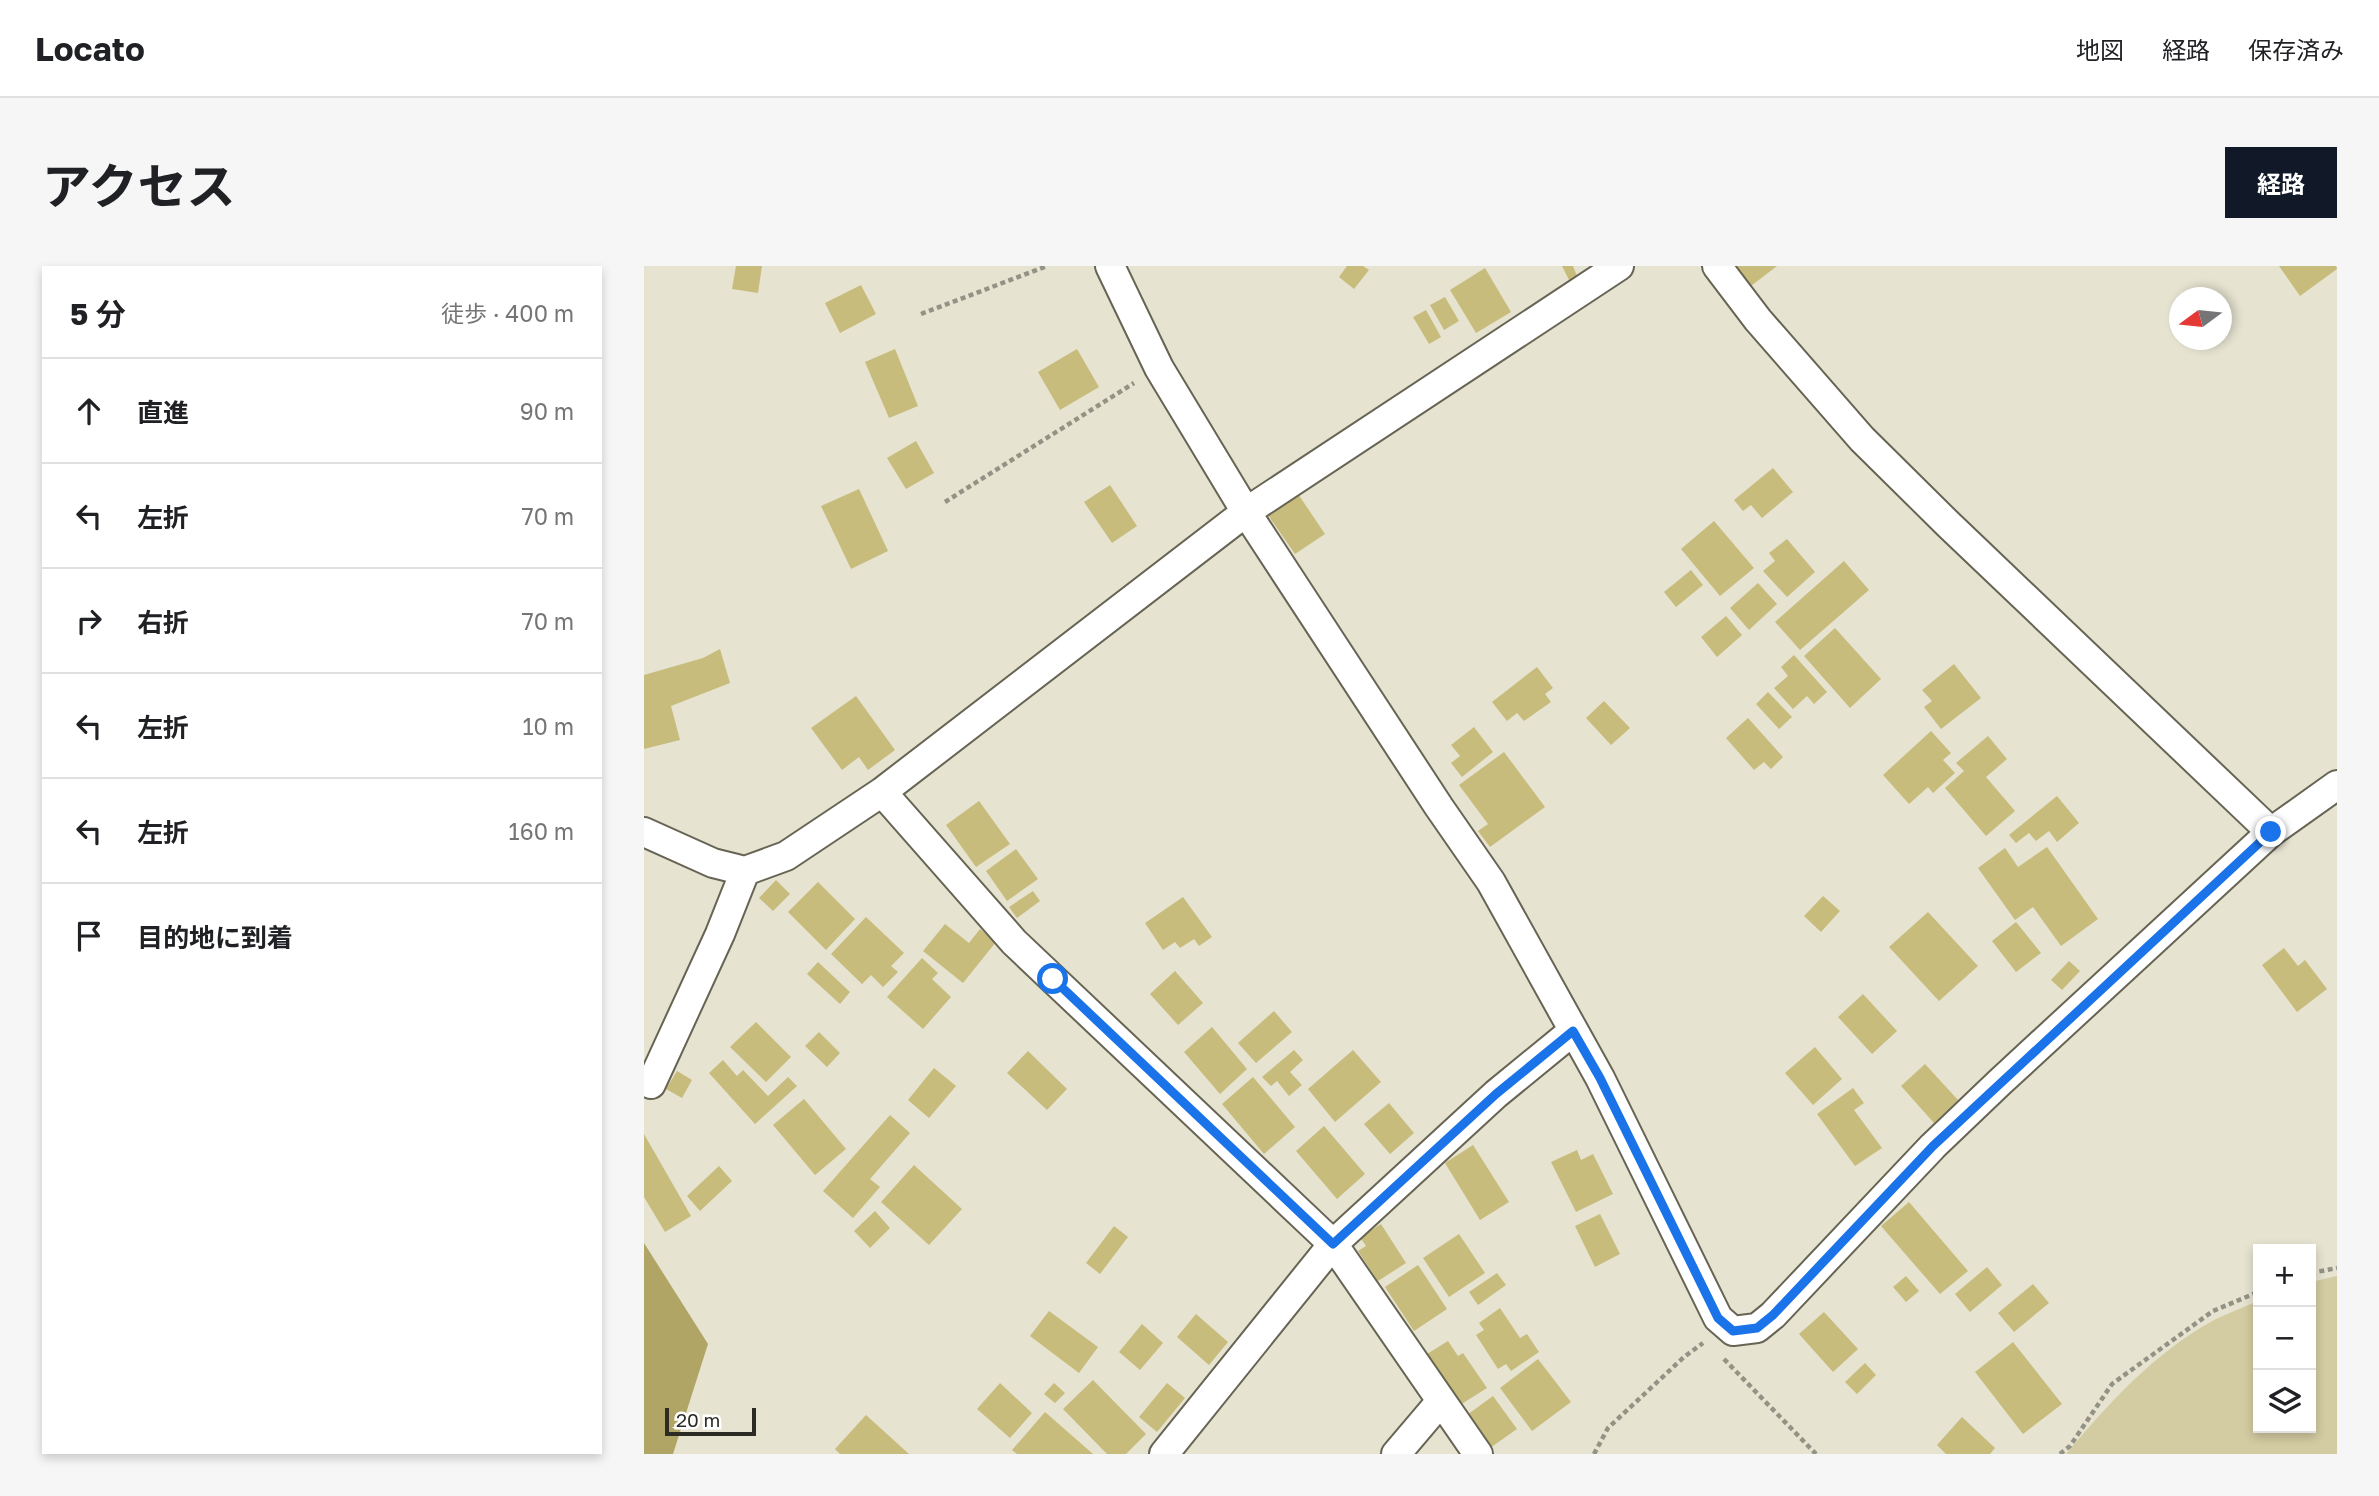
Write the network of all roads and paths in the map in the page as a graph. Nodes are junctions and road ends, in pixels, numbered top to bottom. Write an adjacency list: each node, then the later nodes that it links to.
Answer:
1 (1047, 266): 5 (path)
2 (1110, 266): 6 (street)
3 (1619, 266): 8 (street)
4 (1717, 266): 12 (street)
5 (921, 314)
6 (1159, 368): 7 (path); 8 (street)
7 (944, 502)
8 (1246, 512): 10 (street); 14 (street)
9 (2337, 785): 12 (street)
10 (882, 792): 13 (street); 16 (street)
11 (644, 832): 13 (street)
12 (2271, 832): 20 (street)
13 (745, 871): 15 (street)
14 (1573, 1031): 16 (street); 20 (street)
15 (651, 1084)
16 (1333, 1244): 21 (street); 22 (street)
17 (2337, 1268): 18 (path)
18 (2316, 1272)
19 (2253, 1294): 27 (path)
20 (1712, 1329): 25 (path); 26 (path)
21 (1441, 1401): 23 (street); 24 (street)
22 (1164, 1454)
23 (1396, 1454)
24 (1478, 1454)
25 (1594, 1454)
26 (1816, 1454)
27 (2060, 1454)

